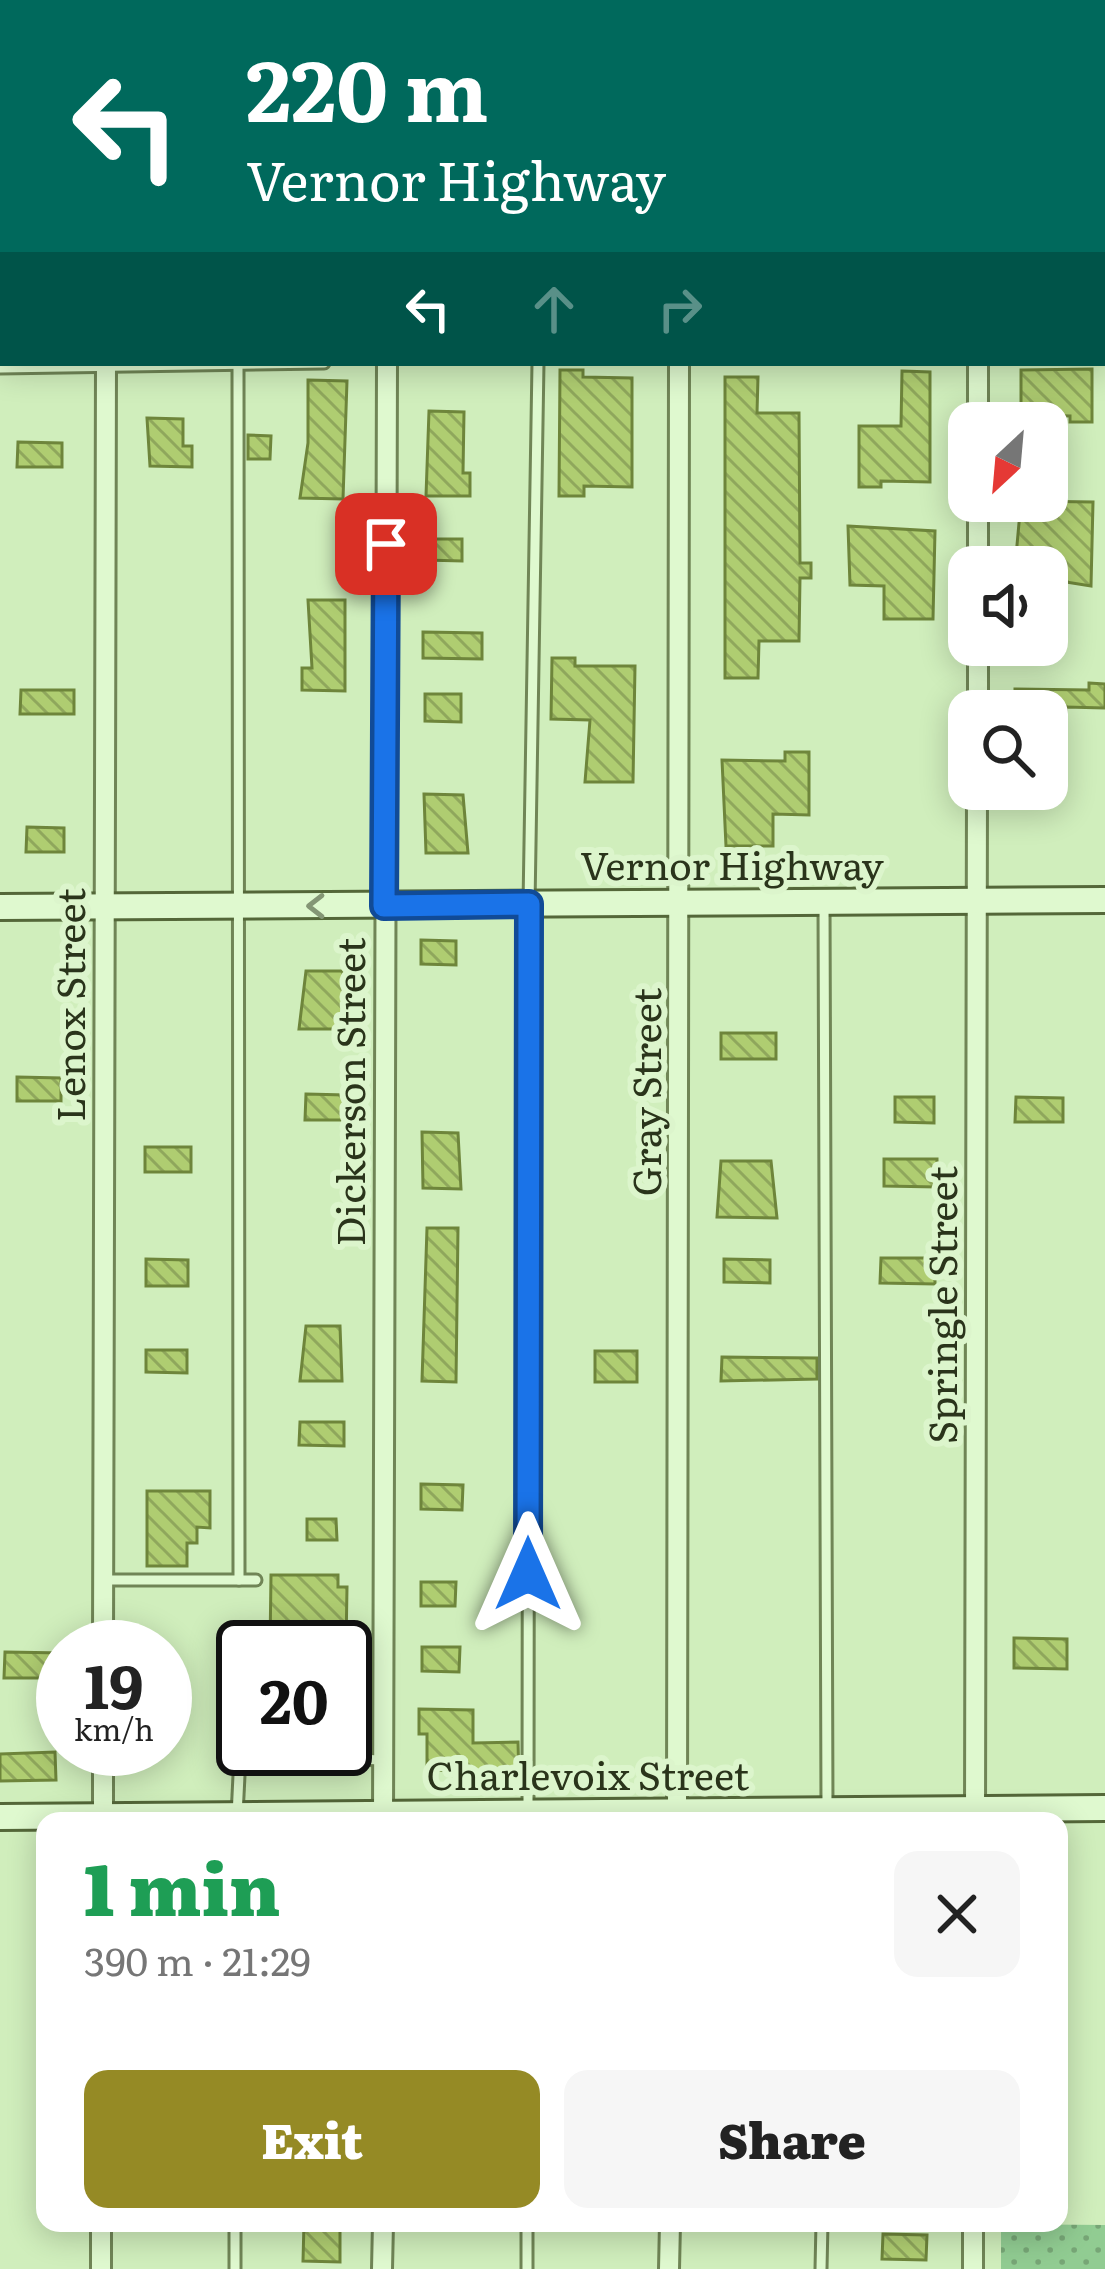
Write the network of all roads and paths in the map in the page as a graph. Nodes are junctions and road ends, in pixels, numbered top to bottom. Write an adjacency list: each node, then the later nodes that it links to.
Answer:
1 (71, 366): 8 (lane)
2 (106, 366): 19 (street, Lenox Street)
3 (238, 366): 16 (lane)
4 (387, 366): 17 (street, Dickerson Street)
5 (538, 366): 15 (lane)
6 (680, 366): 13 (street, Gray Street)
7 (978, 366): 9 (street)
8 (0, 368)
9 (978, 402)
10 (977, 810): 11 (street, Springle Street)
11 (976, 900): 12 (street, Vernor Highway); 14 (street, Vernor Highway); 35 (street, Springle Street)
12 (1105, 900)
13 (681, 902): 14 (street, Vernor Highway); 15 (street, Vernor Highway); 33 (street, Gray Street)
14 (824, 902): 34 (lane)
15 (529, 904): 17 (street, Vernor Highway); 32 (lane)
16 (236, 906): 17 (street, Vernor Highway, one-way to 16); 19 (street, Vernor Highway); 21 (lane)
17 (384, 906): 25 (street, Dickerson Street)
18 (0, 907): 19 (street, Vernor Highway)
19 (104, 907): 20 (street, Lenox Street)
20 (104, 1580): 21 (lane); 23 (street, Lenox Street)
21 (239, 1580): 22 (lane)
22 (256, 1580)
23 (104, 1620)
24 (372, 1760): 25 (lane)
25 (384, 1760): 31 (street, Dickerson Street)
26 (103, 1776): 29 (street)
27 (238, 1776): 30 (lane)
28 (1105, 1808): 36 (street, Charlevoix Street)
29 (103, 1812)
30 (237, 1812)
31 (383, 1812)
32 (527, 1812)
33 (677, 1812)
34 (827, 1812)
35 (975, 1812)
36 (1031, 1812)
37 (0, 1817): 38 (street, Charlevoix Street)
38 (36, 1818)
39 (101, 2232): 46 (street)
40 (236, 2232): 47 (lane)
41 (382, 2232): 48 (street)
42 (527, 2232): 49 (lane)
43 (670, 2232): 50 (street)
44 (822, 2232): 51 (lane)
45 (974, 2232): 52 (street)
46 (100, 2269)
47 (235, 2269)
48 (382, 2269)
49 (527, 2269)
50 (669, 2269)
51 (821, 2269)
52 (973, 2269)

